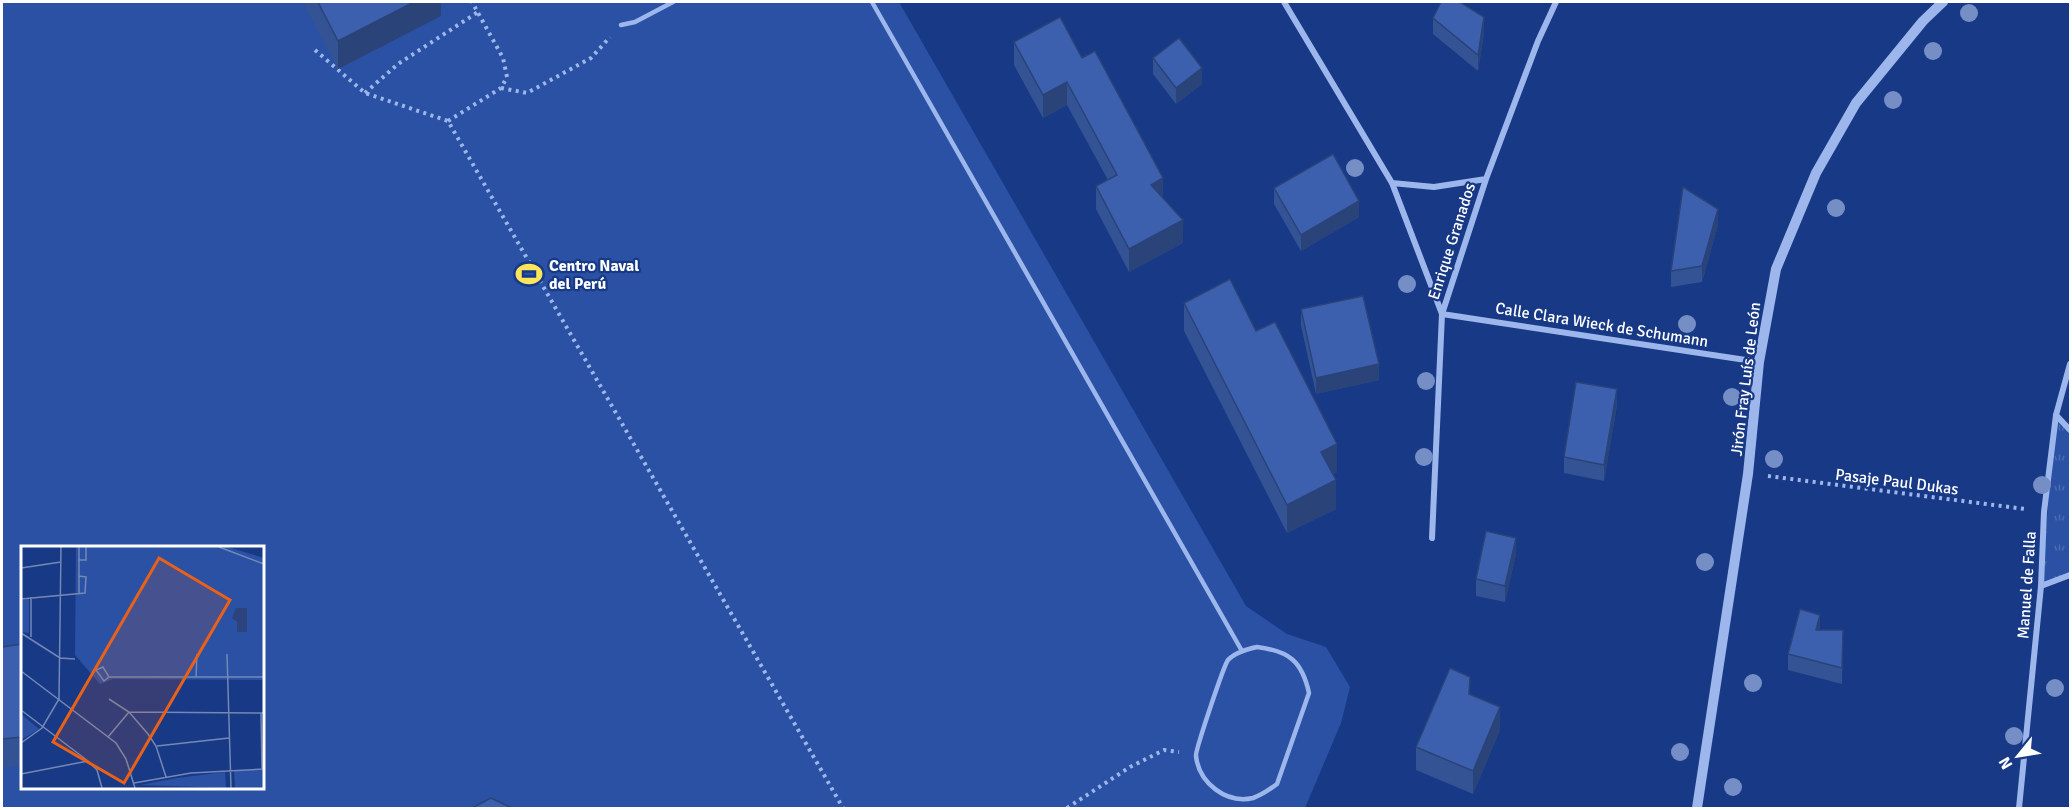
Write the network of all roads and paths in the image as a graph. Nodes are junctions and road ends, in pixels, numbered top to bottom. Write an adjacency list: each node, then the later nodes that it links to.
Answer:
1 (472, 2): 7 (path)
2 (673, 2): 8 (lane)
3 (872, 2): 25 (lane)
4 (1284, 2): 14 (street)
5 (1556, 2): 13 (street, Enrique Granados)
6 (1943, 2): 16 (street, Jirón Fray Luís de León)
7 (478, 12): 10 (path); 11 (path)
8 (621, 25): 10 (path)
9 (315, 50): 11 (path)
10 (501, 88): 12 (path)
11 (365, 93): 12 (path)
12 (448, 121): 27 (path)
13 (1486, 179): 14 (street); 15 (street, Enrique Granados)
14 (1392, 183): 15 (street)
15 (1442, 314): 16 (street, Calle Clara Wieck de Schumann); 22 (street, Enrique Granados)
16 (1759, 362): 20 (street, Jirón Fray Luís de León)
17 (2070, 364): 18 (street, Manuel de Falla)
18 (2056, 414): 19 (street); 21 (street, Manuel de Falla)
19 (2070, 430)
20 (1748, 474): 21 (path, Pasaje Paul Dukas); 29 (street, Jirón Fray Luís de León)
21 (2044, 512): 24 (street, Manuel de Falla)
22 (1432, 538)
23 (2070, 575): 24 (street)
24 (2041, 586): 30 (street, Manuel de Falla)
25 (1242, 651): 26 (lane); 26 (lane)
26 (1195, 754): 28 (path)
27 (843, 808)
28 (1067, 808)
29 (1697, 808)
30 (2019, 808)

